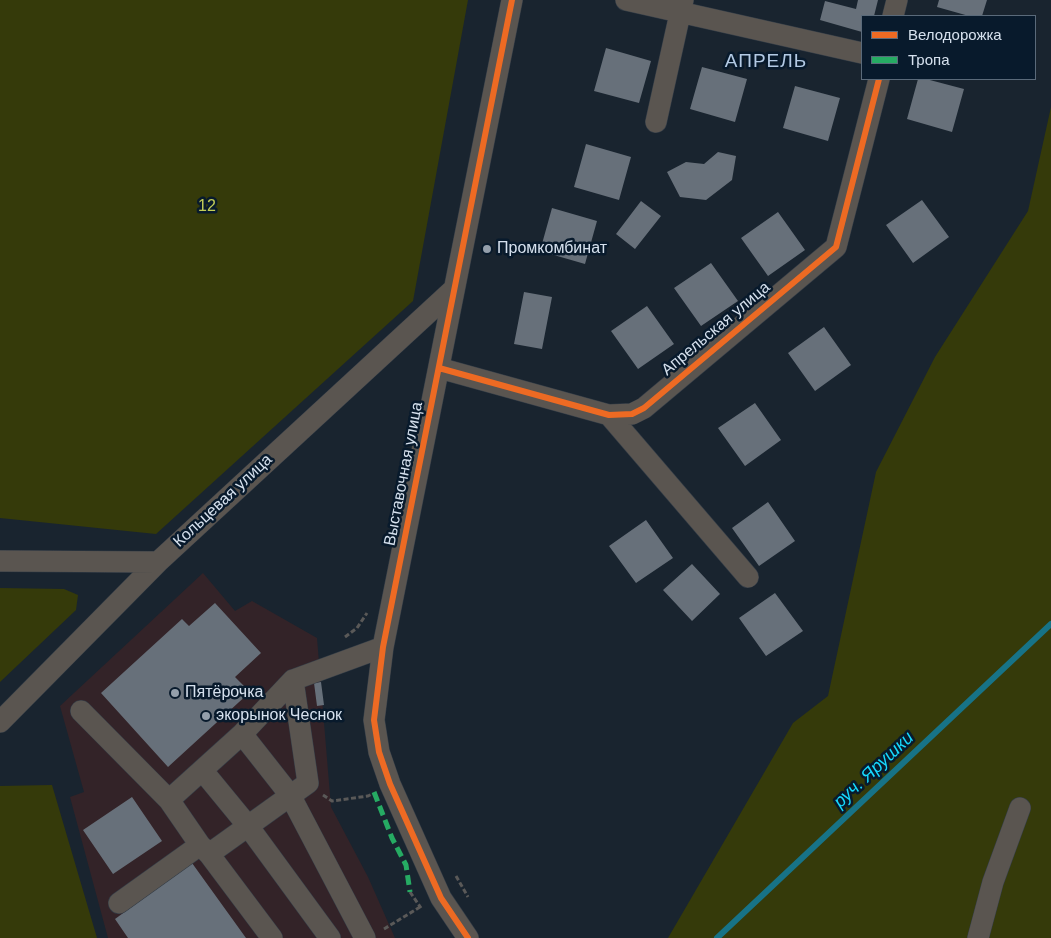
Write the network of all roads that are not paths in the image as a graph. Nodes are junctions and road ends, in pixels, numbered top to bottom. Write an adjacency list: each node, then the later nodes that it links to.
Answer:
1 (512, 0): 9 (street, Выставочная улица)
2 (626, 0): 4 (street)
3 (897, 0): 5 (street)
4 (682, 6): 6 (street); 8 (street)
5 (893, 15)
6 (861, 53)
7 (879, 80): 11 (street, Апрельская улица)
8 (656, 122)
9 (454, 289): 10 (street, Выставочная улица); 13 (street, Кольцевая улица)
10 (439, 368): 11 (street, Апрельская улица); 15 (street, Выставочная улица)
11 (609, 415): 14 (street)
12 (0, 561): 13 (street)
13 (158, 562): 18 (street, Кольцевая улица)
14 (748, 577)
15 (383, 648): 16 (street); 30 (street, Выставочная улица)
16 (292, 680): 19 (street); 21 (street)
17 (81, 711): 22 (street)
18 (0, 722)
19 (242, 734): 20 (street); 21 (street)
20 (202, 770): 22 (street); 24 (street)
21 (290, 795): 24 (street); 27 (street)
22 (169, 800): 25 (street)
23 (1020, 808): 31 (street)
24 (248, 826): 25 (street); 29 (street)
25 (205, 849): 26 (street); 28 (street)
26 (119, 903)
27 (374, 934)
28 (272, 938)
29 (330, 938)
30 (468, 938)
31 (978, 938)

